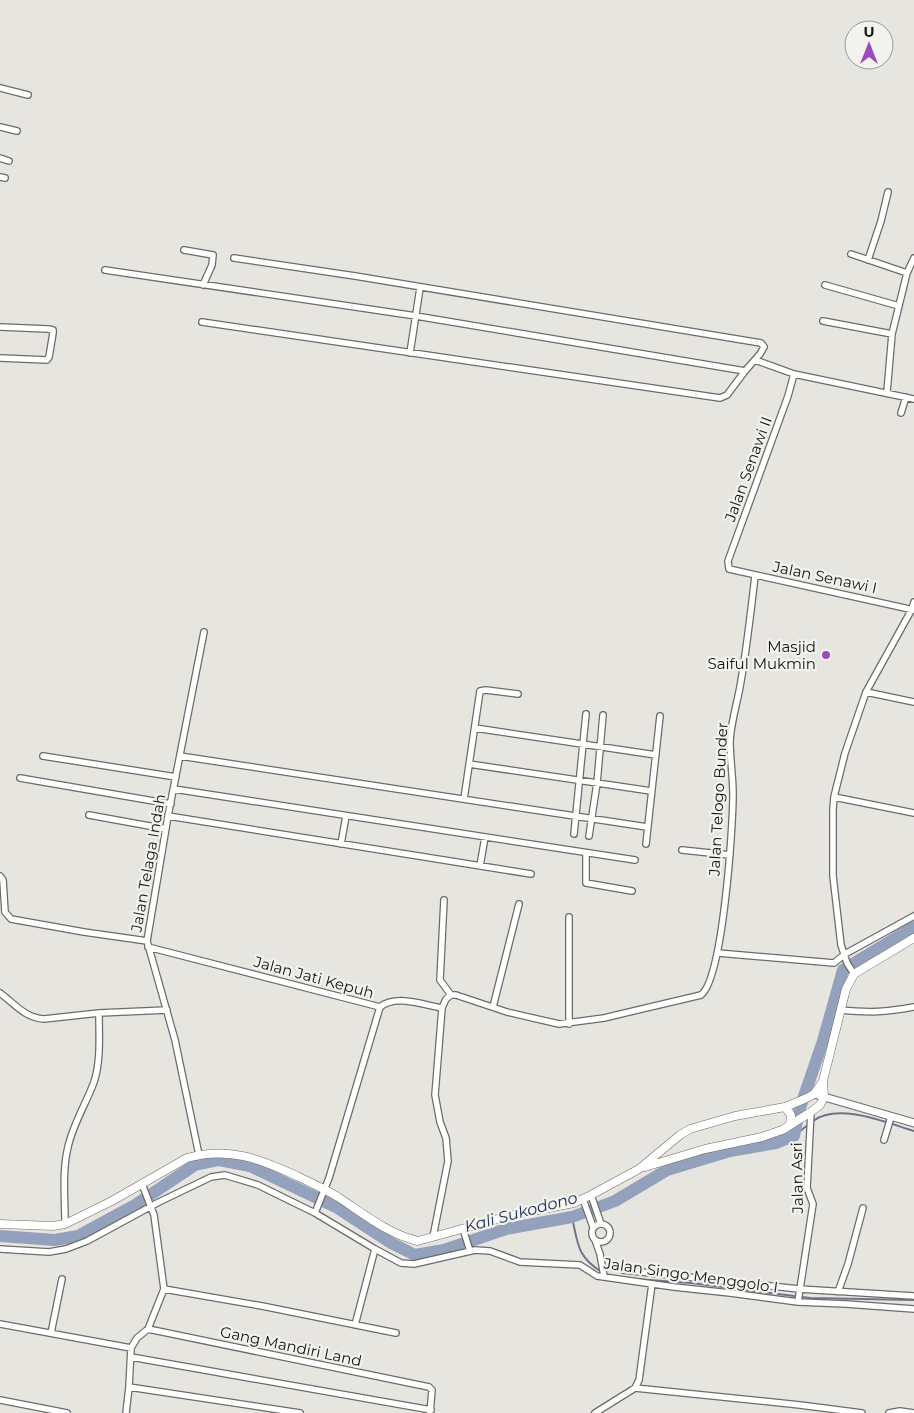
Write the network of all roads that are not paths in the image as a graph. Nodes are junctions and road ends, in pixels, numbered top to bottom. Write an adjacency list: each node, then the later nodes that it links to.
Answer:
1 (0, 88): 2 (street)
2 (28, 95)
3 (0, 127): 4 (street)
4 (17, 131)
5 (0, 158): 6 (street)
6 (10, 161)
7 (888, 192): 12 (street)
8 (184, 250): 15 (street)
9 (851, 254): 12 (street)
10 (234, 258): 17 (street)
11 (914, 258): 14 (street)
12 (868, 260): 14 (street)
13 (105, 270): 15 (street)
14 (907, 273): 18 (street)
15 (207, 285): 19 (street)
16 (825, 285): 18 (street)
17 (420, 288): 19 (street); 26 (street)
18 (898, 306): 23 (street)
19 (416, 316): 24 (street); 27 (street)
20 (823, 321): 23 (street)
21 (202, 322): 24 (street)
22 (0, 327): 25 (street)
23 (892, 334): 29 (street)
24 (410, 353): 27 (street)
25 (0, 358)
26 (755, 360): 27 (street); 28 (street)
27 (745, 371)
28 (794, 374): 29 (street); 33 (street, Jalan Senawi II)
29 (887, 392): 30 (street)
30 (906, 397): 31 (street); 32 (street)
31 (914, 399)
32 (901, 413)
33 (732, 570): 34 (street, Jalan Senawi I)
34 (755, 576): 36 (street, Jalan Senawi I); 75 (street, Jalan Telogo Bunder)
35 (914, 602): 36 (street)
36 (913, 610): 38 (street)
37 (204, 632): 49 (street, Jalan Telaga Indah)
38 (866, 692): 40 (street); 57 (street)
39 (518, 694): 44 (street)
40 (914, 702)
41 (586, 714): 45 (street)
42 (602, 715): 46 (street)
43 (660, 716): 47 (street)
44 (475, 728): 45 (street); 50 (street)
45 (582, 744): 46 (street); 53 (street)
46 (600, 746): 47 (street); 54 (street)
47 (656, 754): 56 (street)
48 (43, 756): 51 (street)
49 (180, 756): 51 (street, Jalan Telaga Indah); 58 (street)
50 (469, 764): 53 (street); 58 (street)
51 (176, 777): 55 (street, Jalan Telaga Indah)
52 (20, 778): 59 (street)
53 (579, 780): 54 (street); 64 (street)
54 (597, 783): 56 (street); 65 (street)
55 (174, 790): 59 (street, Jalan Telaga Indah); 63 (street)
56 (651, 791): 66 (street)
57 (834, 798): 60 (street); 88 (street)
58 (464, 799): 64 (street)
59 (171, 804): 62 (street, Jalan Telaga Indah)
60 (914, 813)
61 (89, 815): 67 (street)
62 (168, 816): 67 (street, Jalan Telaga Indah); 71 (street)
63 (346, 816): 70 (street); 71 (street)
64 (576, 816): 65 (street); 68 (street)
65 (592, 818): 66 (street); 69 (street)
66 (648, 827): 72 (street)
67 (164, 828): 86 (street, Jalan Telaga Indah)
68 (574, 834)
69 (589, 836)
70 (485, 837): 74 (street); 77 (street)
71 (342, 844): 77 (street)
72 (646, 844)
73 (682, 850): 75 (street)
74 (586, 853): 76 (street); 80 (street)
75 (730, 855): 87 (street, Jalan Telogo Bunder)
76 (635, 860)
77 (480, 866): 78 (street)
78 (531, 874)
79 (1, 878): 86 (street, Jalan Jati Kepuh)
80 (632, 891)
81 (444, 900): 91 (street)
82 (519, 904): 93 (street)
83 (914, 916): 88 (street)
84 (569, 917): 99 (street)
85 (914, 938): 89 (main road)
86 (148, 944): 92 (street, Jalan Jati Kepuh); 96 (street, Jalan Telaga Indah)
87 (718, 953): 88 (street); 99 (street, Jalan Telogo Bunder)
88 (845, 954): 89 (street)
89 (853, 973): 97 (main road)
90 (0, 993): 98 (street)
91 (451, 995): 93 (street, Jalan Telogo Bunder); 95 (street)
92 (380, 1007): 95 (street); 114 (street, Jalan Jati Kepuh)
93 (493, 1007): 99 (street, Jalan Telogo Bunder)
94 (914, 1007): 97 (street)
95 (442, 1008): 125 (street)
96 (167, 1010): 98 (street); 110 (street, Jalan Telaga Indah)
97 (841, 1010): 100 (main road)
98 (99, 1013): 121 (street)
99 (569, 1024)
100 (823, 1081): 101 (main road); 102 (main road)
101 (811, 1096): 102 (street); 103 (main road)
102 (824, 1096): 104 (main road); 105 (street)
103 (787, 1106): 107 (main road); 109 (main road)
104 (810, 1118): 107 (main road); 137 (street, Jalan Asri)
105 (890, 1121): 106 (street); 108 (street)
106 (914, 1123)
107 (793, 1124): 111 (main road)
108 (884, 1140)
109 (667, 1146): 111 (main road); 112 (main road)
110 (199, 1154): 113 (main road); 114 (main road)
111 (671, 1158): 112 (main road)
112 (639, 1169): 115 (main road)
113 (143, 1185): 117 (street); 121 (main road)
114 (325, 1192): 119 (street, Jalan Jati Kepuh); 125 (main road)
115 (592, 1197): 116 (main road); 122 (street)
116 (584, 1200): 123 (street); 124 (main road)
117 (151, 1205): 119 (street, Jalan Singo Menggolo I); 128 (street, Jalan Singo Menggolo I); 136 (street)
118 (863, 1208): 138 (street)
119 (316, 1211): 129 (street, Jalan Singo Menggolo I)
120 (0, 1224): 121 (main road)
121 (65, 1224)
122 (601, 1224): 123 (street); 127 (street)
123 (594, 1227): 126 (street)
124 (464, 1230): 125 (main road); 130 (street)
125 (434, 1237)
126 (595, 1240): 127 (street); 131 (street)
127 (606, 1241): 131 (street)
128 (0, 1249)
129 (375, 1249): 130 (street, Jalan Singo Menggolo I); 143 (street)
130 (469, 1249): 133 (street, Jalan Singo Menggolo I)
131 (600, 1254): 133 (street)
132 (628, 1275): 133 (street, Jalan Singo Menggolo I); 135 (street, Jalan Singo Menggolo I); 137 (street)
133 (604, 1276)
134 (62, 1279): 145 (street)
135 (652, 1284): 140 (street, Jalan Singo Menggolo I); 150 (street)
136 (164, 1289): 143 (street); 144 (street)
137 (799, 1291): 138 (street); 140 (street, Jalan Asri)
138 (838, 1292): 139 (street)
139 (914, 1296)
140 (798, 1301): 141 (street, Jalan Singo Menggolo I)
141 (914, 1309)
142 (0, 1324): 145 (street)
143 (355, 1325): 146 (street)
144 (148, 1329): 147 (street); 153 (street, Gang Mandiri Land)
145 (51, 1333): 147 (street)
146 (396, 1333)
147 (131, 1348): 148 (street)
148 (131, 1357): 149 (street); 153 (street)
149 (129, 1387): 155 (street); 156 (street)
150 (635, 1388): 157 (street); 158 (street)
151 (0, 1400): 152 (street)
152 (43, 1411): 154 (street)
153 (431, 1411)
154 (67, 1413)
155 (126, 1413)
156 (300, 1413)
157 (595, 1413)
158 (862, 1413)
159 (889, 1413): 160 (street)
160 (914, 1413)

